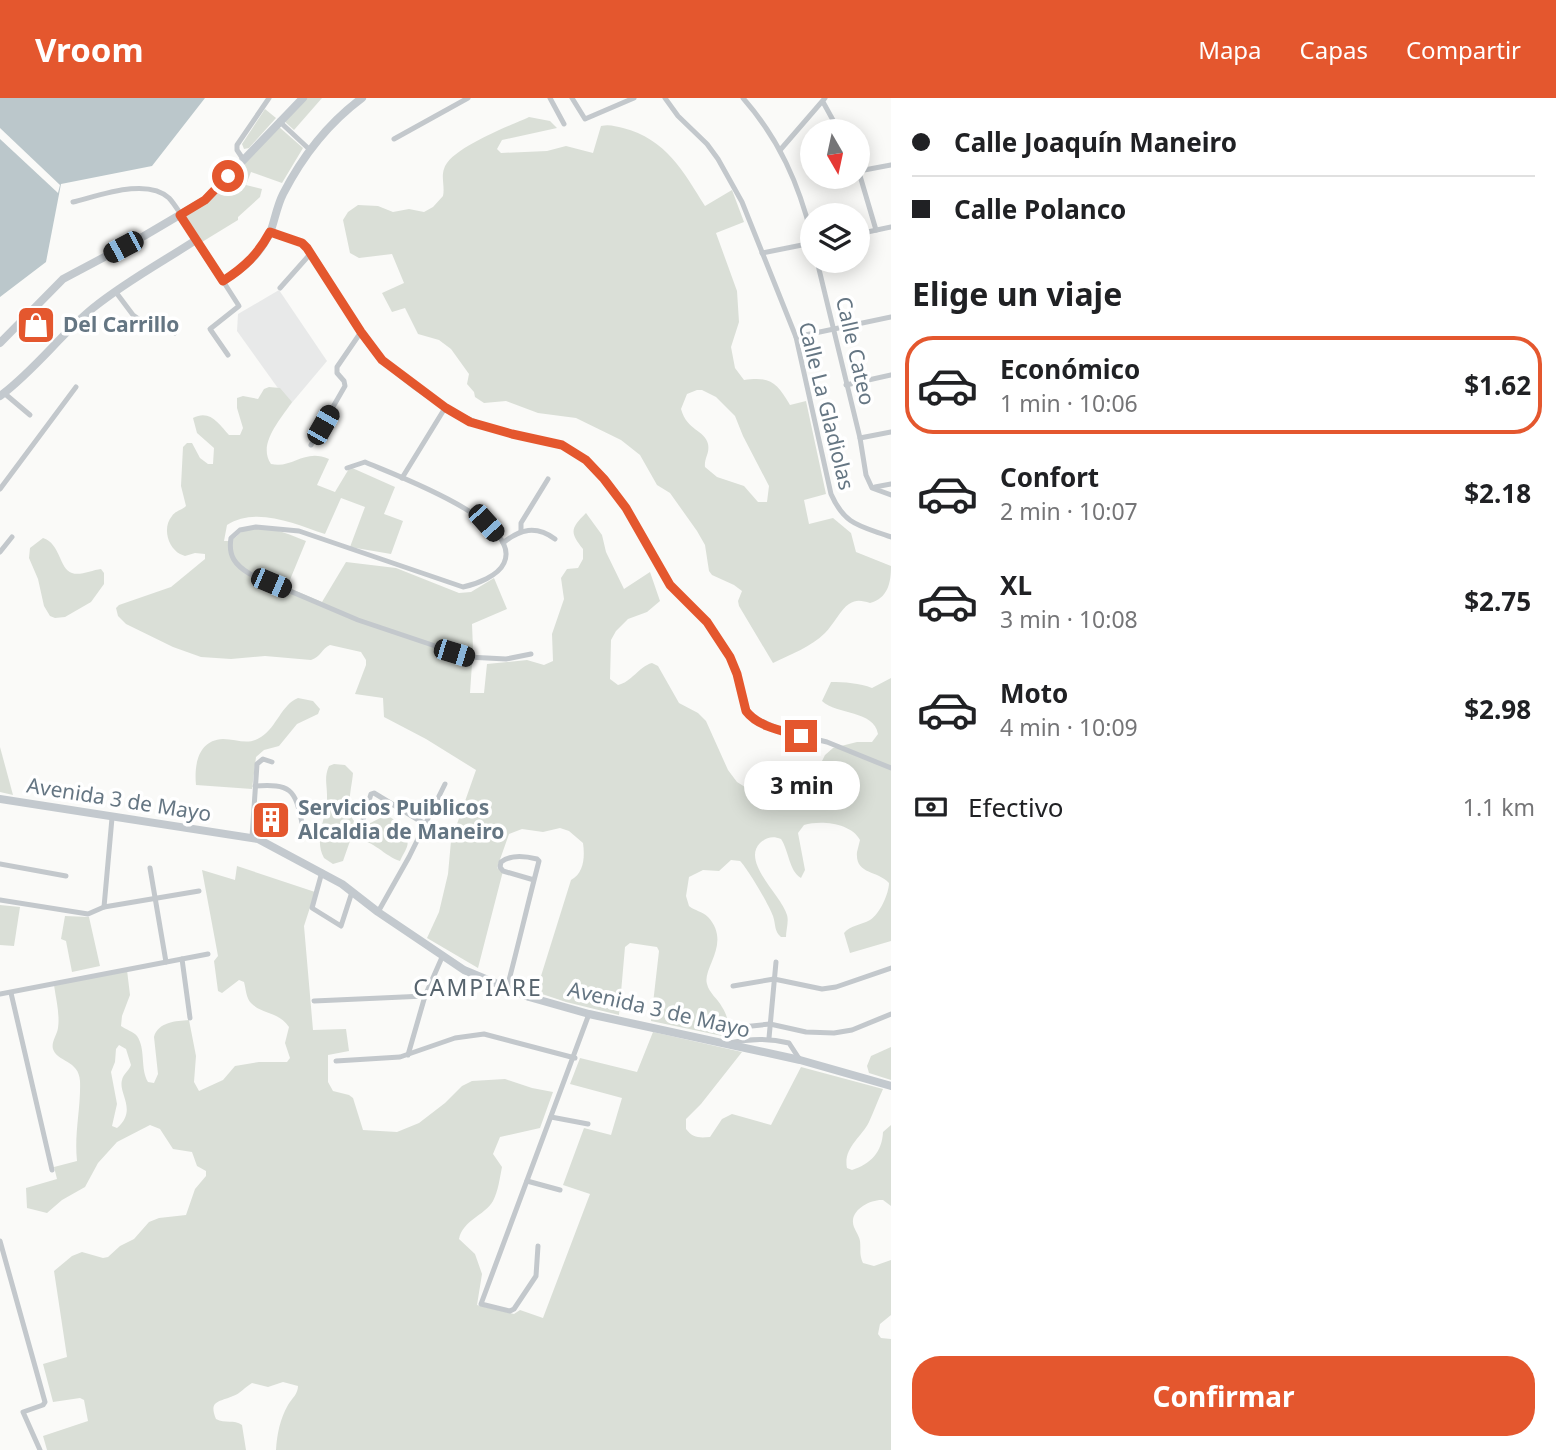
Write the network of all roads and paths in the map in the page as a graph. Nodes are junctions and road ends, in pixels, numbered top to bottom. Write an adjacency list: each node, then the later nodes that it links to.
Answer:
1 (269, 98): 17 (street)
2 (303, 98): 12 (street)
3 (362, 98): 15 (street)
4 (468, 98): 14 (street)
5 (550, 98): 13 (street)
6 (572, 98): 7 (street)
7 (634, 98)
8 (743, 98): 16 (street)
9 (665, 99): 31 (street, Calle La Gladiolas)
10 (824, 100): 11 (street); 16 (street)
11 (833, 119)
12 (279, 121): 15 (street); 17 (street)
13 (564, 124)
14 (394, 139)
15 (309, 149): 27 (street)
16 (781, 149): 22 (street)
17 (243, 159): 23 (street)
18 (891, 164): 19 (street)
19 (870, 168)
20 (864, 189): 25 (street)
21 (73, 202): 23 (street)
22 (803, 203)
23 (180, 215): 28 (street); 41 (street)
24 (891, 227): 25 (street)
25 (876, 230): 26 (street)
26 (870, 231)
27 (270, 232): 30 (street); 33 (street)
28 (196, 240): 33 (street); 35 (street)
29 (800, 245): 31 (street)
30 (311, 253): 34 (street); 38 (street)
31 (762, 253): 40 (street, Calle La Gladiolas)
32 (820, 273): 37 (street, Calle Cateo)
33 (223, 281): 42 (street)
34 (280, 288)
35 (115, 291): 39 (street); 46 (street)
36 (891, 317): 37 (street)
37 (833, 330): 40 (street); 44 (street, Calle Cateo)
38 (361, 332): 47 (street); 51 (street)
39 (174, 333)
40 (796, 337): 61 (street, Calle La Gladiolas)
41 (0, 343)
42 (229, 355)
43 (891, 375): 44 (street)
44 (846, 385): 50 (street, Calle Cateo)
45 (76, 387): 57 (street)
46 (2, 395): 48 (street)
47 (446, 408): 53 (street); 67 (street)
48 (30, 415)
49 (891, 432): 50 (street)
50 (860, 438): 56 (street, Calle Cateo)
51 (311, 445)
52 (347, 468): 53 (street)
53 (402, 478): 63 (street)
54 (548, 479): 59 (street)
55 (891, 484): 56 (street)
56 (872, 488): 58 (street)
57 (0, 489)
58 (891, 495)
59 (521, 531): 62 (street); 63 (street)
60 (12, 537): 64 (street)
61 (891, 537)
62 (555, 539)
63 (503, 543): 65 (street)
64 (0, 552)
65 (531, 654)
66 (272, 762): 69 (street)
67 (891, 768)
68 (445, 784): 74 (street)
69 (255, 786): 73 (street); 75 (street)
70 (0, 799): 71 (street, Avenida 3 de Mayo)
71 (112, 818): 75 (street, Avenida 3 de Mayo); 85 (street)
72 (363, 820): 74 (street)
73 (302, 823)
74 (425, 824): 86 (street)
75 (252, 837): 78 (street, Avenida 3 de Mayo)
76 (0, 863): 79 (street)
77 (150, 868): 83 (street)
78 (322, 872): 82 (street, Avenida 3 de Mayo); 82 (street)
79 (66, 876)
80 (534, 880): 80 (street); 95 (street)
81 (199, 891): 83 (street)
82 (352, 892): 86 (street, Avenida 3 de Mayo)
83 (156, 899): 85 (street); 90 (street)
84 (0, 900): 85 (street)
85 (104, 907)
86 (378, 912): 88 (street, Avenida 3 de Mayo)
87 (208, 954): 89 (street)
88 (443, 955): 95 (street, Avenida 3 de Mayo); 98 (street)
89 (181, 959): 90 (street); 102 (street)
90 (166, 962): 96 (street)
91 (776, 962): 93 (street)
92 (891, 968): 93 (street)
93 (774, 979): 94 (street); 103 (street)
94 (733, 986)
95 (506, 988): 100 (street, Avenida 3 de Mayo)
96 (11, 993): 97 (street); 114 (street)
97 (0, 994)
98 (425, 996): 99 (street); 107 (street)
99 (314, 1001)
100 (589, 1014): 106 (street, Avenida 3 de Mayo); 108 (street)
101 (891, 1014): 103 (street)
102 (190, 1018)
103 (770, 1024): 104 (street); 105 (street)
104 (742, 1027)
105 (769, 1038): 106 (street); 109 (street)
106 (723, 1044): 109 (street, Avenida 3 de Mayo)
107 (408, 1055): 108 (street); 110 (street)
108 (575, 1058): 112 (street)
109 (800, 1060): 111 (street, Avenida 3 de Mayo)
110 (336, 1061)
111 (891, 1086)
112 (551, 1117): 113 (street); 115 (street)
113 (588, 1124)
114 (52, 1170)
115 (527, 1181): 116 (street); 118 (street)
116 (560, 1190)
117 (0, 1241): 119 (street)
118 (538, 1246)
119 (40, 1450)

